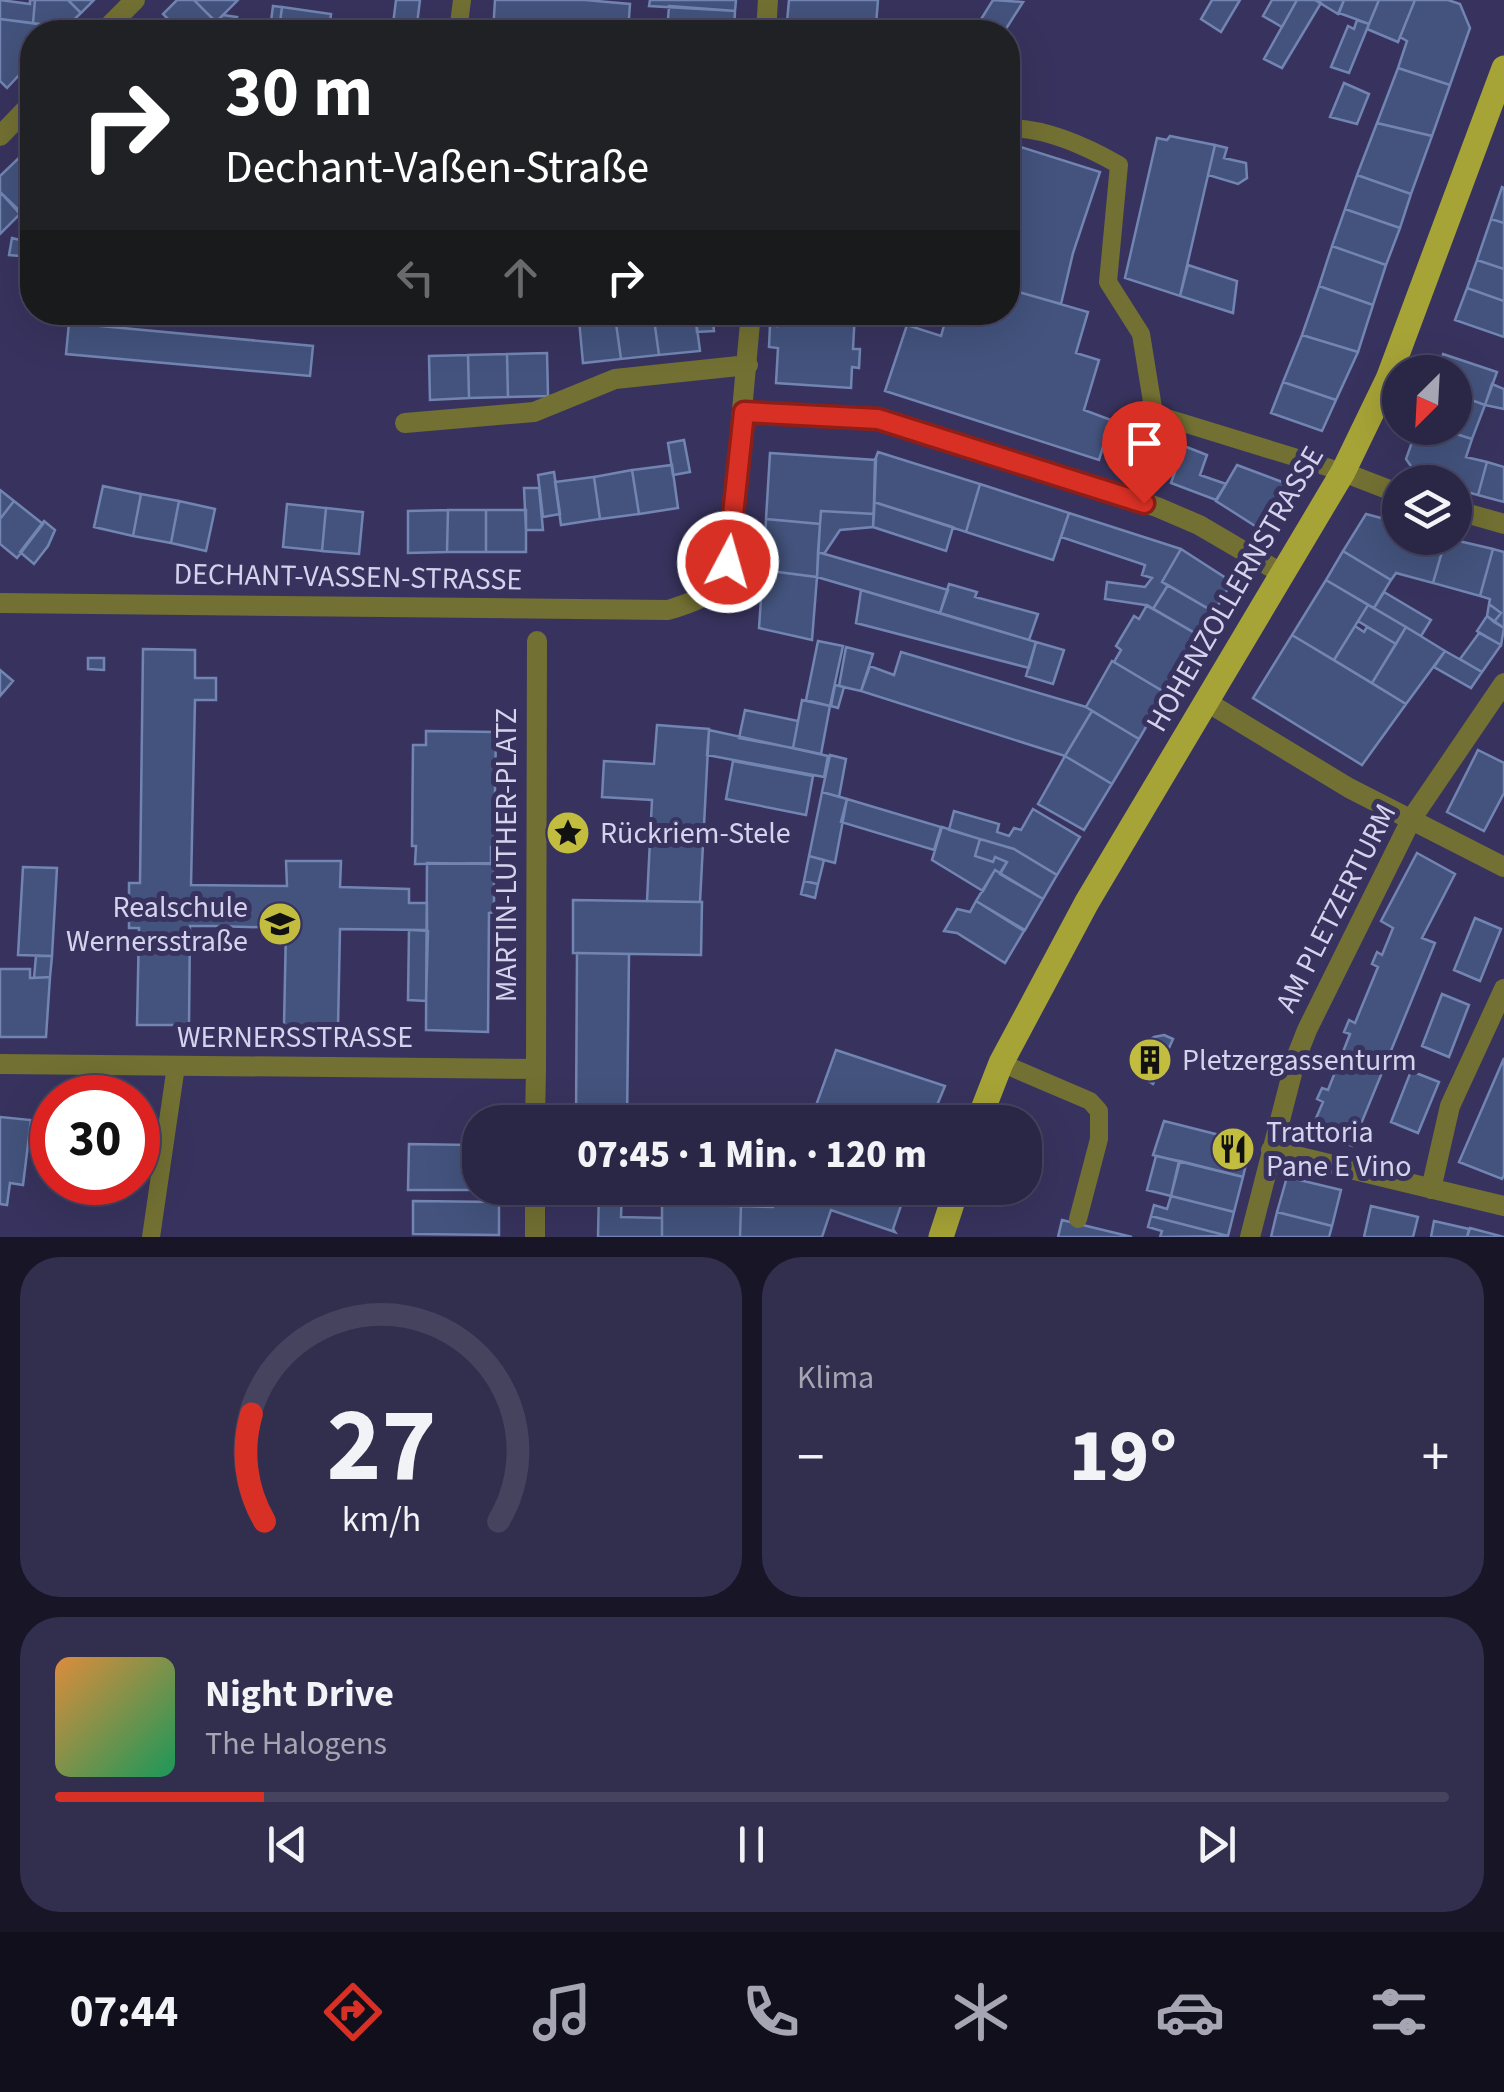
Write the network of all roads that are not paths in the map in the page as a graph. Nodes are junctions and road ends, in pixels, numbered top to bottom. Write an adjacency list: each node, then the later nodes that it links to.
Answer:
1 (136, 0): 2 (street)
2 (121, 20)
3 (1504, 68): 12 (main road, HOHENZOLLERNSTRASSE)
4 (20, 115): 6 (street)
5 (1020, 128): 10 (lane)
6 (0, 136)
7 (750, 325): 8 (street)
8 (748, 365): 9 (street); 11 (street)
9 (744, 412): 14 (street); 18 (street, DECHANT-VASSEN-STRASSE)
10 (1154, 414): 12 (lane); 14 (lane)
11 (405, 422)
12 (1343, 472): 13 (street); 17 (main road, HOHENZOLLERNSTRASSE)
13 (1382, 487)
14 (1144, 503): 17 (street)
15 (1472, 515): 16 (street)
16 (1504, 524)
17 (1281, 573): 21 (main road, HOHENZOLLERNSTRASSE)
18 (0, 603)
19 (537, 641): 28 (street, MARTIN-LUTHER-PLATZ)
20 (1504, 683): 22 (street, AM PLETZERTURM)
21 (1208, 702): 22 (street); 25 (main road, HOHENZOLLERNSTRASSE)
22 (1412, 818): 23 (street); 31 (street, AM PLETZERTURM)
23 (1504, 867)
24 (1504, 989): 32 (street)
25 (1001, 1063): 30 (main road, HOHENZOLLERNSTRASSE); 36 (lane)
26 (0, 1064): 27 (street, WERNERSSTRASSE)
27 (176, 1066): 28 (street, WERNERSSTRASSE); 37 (lane)
28 (536, 1069): 29 (street)
29 (535, 1105)
30 (985, 1105)
31 (1271, 1150): 32 (street); 40 (street, AM PLETZERTURM)
32 (1431, 1189): 35 (street)
33 (535, 1205): 38 (street)
34 (951, 1205): 39 (main road)
35 (1504, 1206)
36 (1078, 1219)
37 (152, 1237)
38 (535, 1237)
39 (941, 1237)
40 (1250, 1237)

